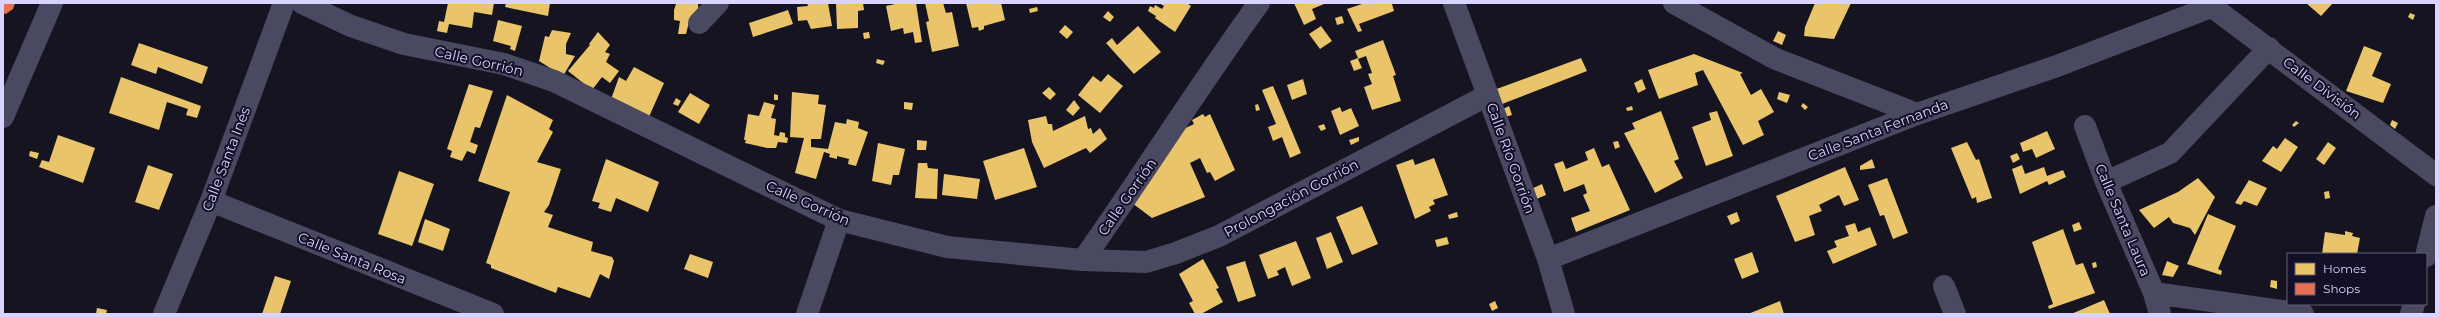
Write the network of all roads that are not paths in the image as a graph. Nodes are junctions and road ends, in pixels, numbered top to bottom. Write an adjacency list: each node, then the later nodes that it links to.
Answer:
1 (52, 3): 13 (street)
2 (284, 3): 17 (street, Calle Santa Inés)
3 (302, 3): 19 (street, Calle Gorrión)
4 (718, 3): 9 (street)
5 (1259, 3): 22 (street, Calle Gorrión)
6 (1454, 3): 11 (street, Calle Río Gorrión)
7 (1674, 3): 12 (street)
8 (2209, 5): 10 (street, Calle División); 12 (street, Calle Santa Fernanda)
9 (699, 23)
10 (2269, 48): 15 (street, Calle División); 16 (street)
11 (1488, 95): 21 (street, Calle Río Gorrión); 22 (street, Prolongación Gorrión)
12 (1917, 114): 21 (street, Calle Santa Fernanda)
13 (3, 117)
14 (2085, 126): 16 (street, Calle Santa Laura)
15 (2436, 175)
16 (2106, 182): 24 (street, Calle Santa Laura)
17 (211, 201): 25 (street, Calle Santa Inés); 26 (street, Calle Santa Rosa)
18 (2436, 216): 20 (street)
19 (839, 220): 22 (street, Calle Gorrión); 27 (street)
20 (2427, 253)
21 (1548, 259): 28 (street, Calle Río Gorrión)
22 (1083, 260)
23 (1944, 286): 29 (street)
24 (2154, 293): 30 (street, Calle Santa Laura); 31 (street)
25 (164, 314)
26 (493, 314)
27 (807, 314)
28 (1564, 314)
29 (1955, 314)
30 (2160, 314)
31 (2303, 314)

